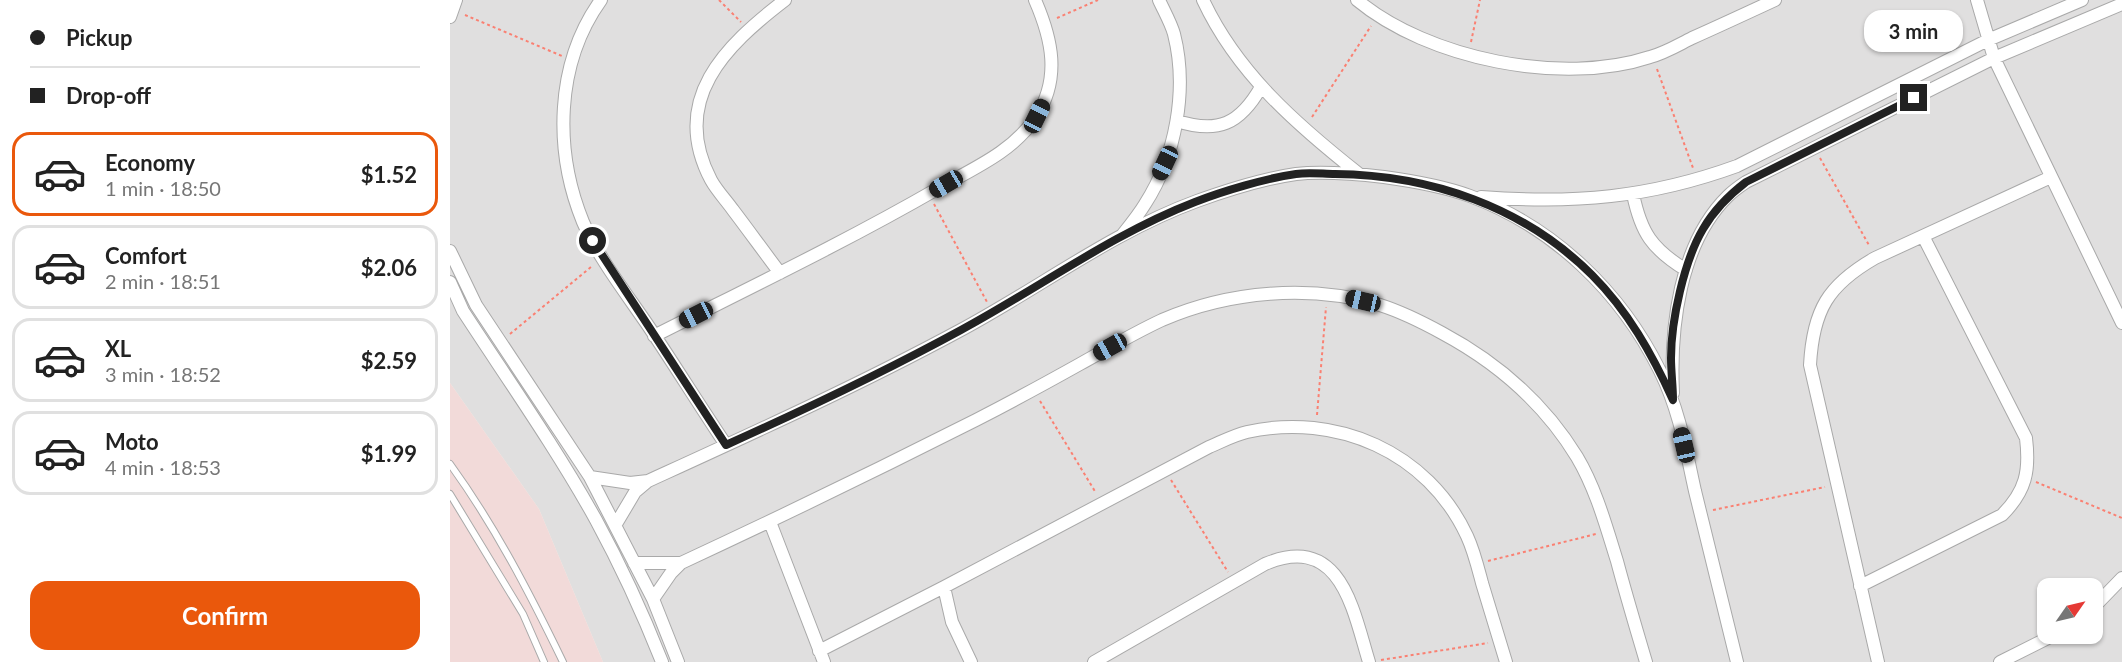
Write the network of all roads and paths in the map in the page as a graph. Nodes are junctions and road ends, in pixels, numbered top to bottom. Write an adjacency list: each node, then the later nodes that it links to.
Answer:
1 (601, 0): 22 (street)
2 (719, 0): 17 (path)
3 (785, 0): 17 (street)
4 (1035, 0): 16 (street)
5 (1098, 0): 16 (path)
6 (1159, 0): 24 (street)
7 (1203, 0): 23 (street)
8 (1357, 0): 15 (street)
9 (1480, 0): 19 (path)
10 (1774, 0): 20 (street)
11 (1977, 0): 18 (street)
12 (2082, 0): 18 (street)
13 (2122, 4): 21 (street)
14 (453, 9): 22 (path)
15 (1377, 16): 19 (street); 25 (path)
16 (1045, 24): 30 (street)
17 (749, 31): 39 (street)
18 (1988, 40): 21 (street); 29 (street)
19 (1468, 53): 20 (street)
20 (1653, 57): 29 (path)
21 (1994, 58): 26 (street); 28 (street)
22 (573, 60): 36 (street)
23 (1261, 87): 24 (street); 25 (street)
24 (1177, 122): 34 (street)
25 (1304, 129): 27 (street)
26 (1815, 148): 37 (path); 38 (street)
27 (1359, 174): 32 (street); 34 (street)
28 (2051, 177): 33 (street); 43 (street)
29 (1697, 179): 31 (street)
30 (929, 194): 39 (street); 42 (path)
31 (1633, 194): 32 (street); 38 (street)
32 (1468, 195): 47 (street)
33 (1923, 236): 37 (street); 53 (street)
34 (1121, 237): 42 (street)
35 (450, 252): 45 (street)
36 (603, 257): 44 (street); 45 (path)
37 (1875, 258): 55 (street)
38 (1686, 270): 47 (street)
39 (780, 273): 44 (street)
40 (450, 282): 77 (street)
41 (1327, 295): 46 (street); 48 (path); 62 (street)
42 (993, 312): 49 (street)
43 (2122, 323)
44 (654, 336): 49 (street)
45 (500, 343): 52 (street)
46 (1034, 390): 57 (path); 60 (street)
47 (1673, 400): 58 (street)
48 (1316, 427): 51 (street); 65 (street)
49 (726, 445): 54 (street)
50 (450, 464): 76 (lane)
51 (1166, 470): 57 (street); 67 (path)
52 (590, 477): 54 (street); 61 (street)
53 (2026, 478): 59 (path); 68 (street)
54 (648, 481): 61 (street)
55 (1837, 484): 58 (path); 68 (street)
56 (450, 494): 75 (lane)
57 (1103, 503): 69 (street)
58 (1701, 513): 84 (street)
59 (2122, 518)
60 (770, 522): 64 (street); 74 (street)
61 (616, 524): 63 (street)
62 (1608, 531): 65 (path); 83 (street)
63 (634, 563): 64 (street); 71 (street)
64 (681, 563): 71 (street)
65 (1477, 564): 72 (street)
66 (2122, 578): 70 (street)
67 (1234, 582): 80 (street); 81 (street)
68 (1860, 586): 85 (street)
69 (944, 587): 74 (street); 79 (street)
70 (2103, 598)
71 (653, 599): 78 (street)
72 (1499, 641): 81 (path); 82 (street)
73 (2037, 644): 86 (street)
74 (821, 656)
75 (544, 662)
76 (563, 662)
77 (662, 662)
78 (678, 662)
79 (971, 662)
80 (1094, 662)
81 (1370, 662)
82 (1506, 662)
83 (1646, 662)
84 (1737, 662)
85 (1878, 662)
86 (2000, 662)

